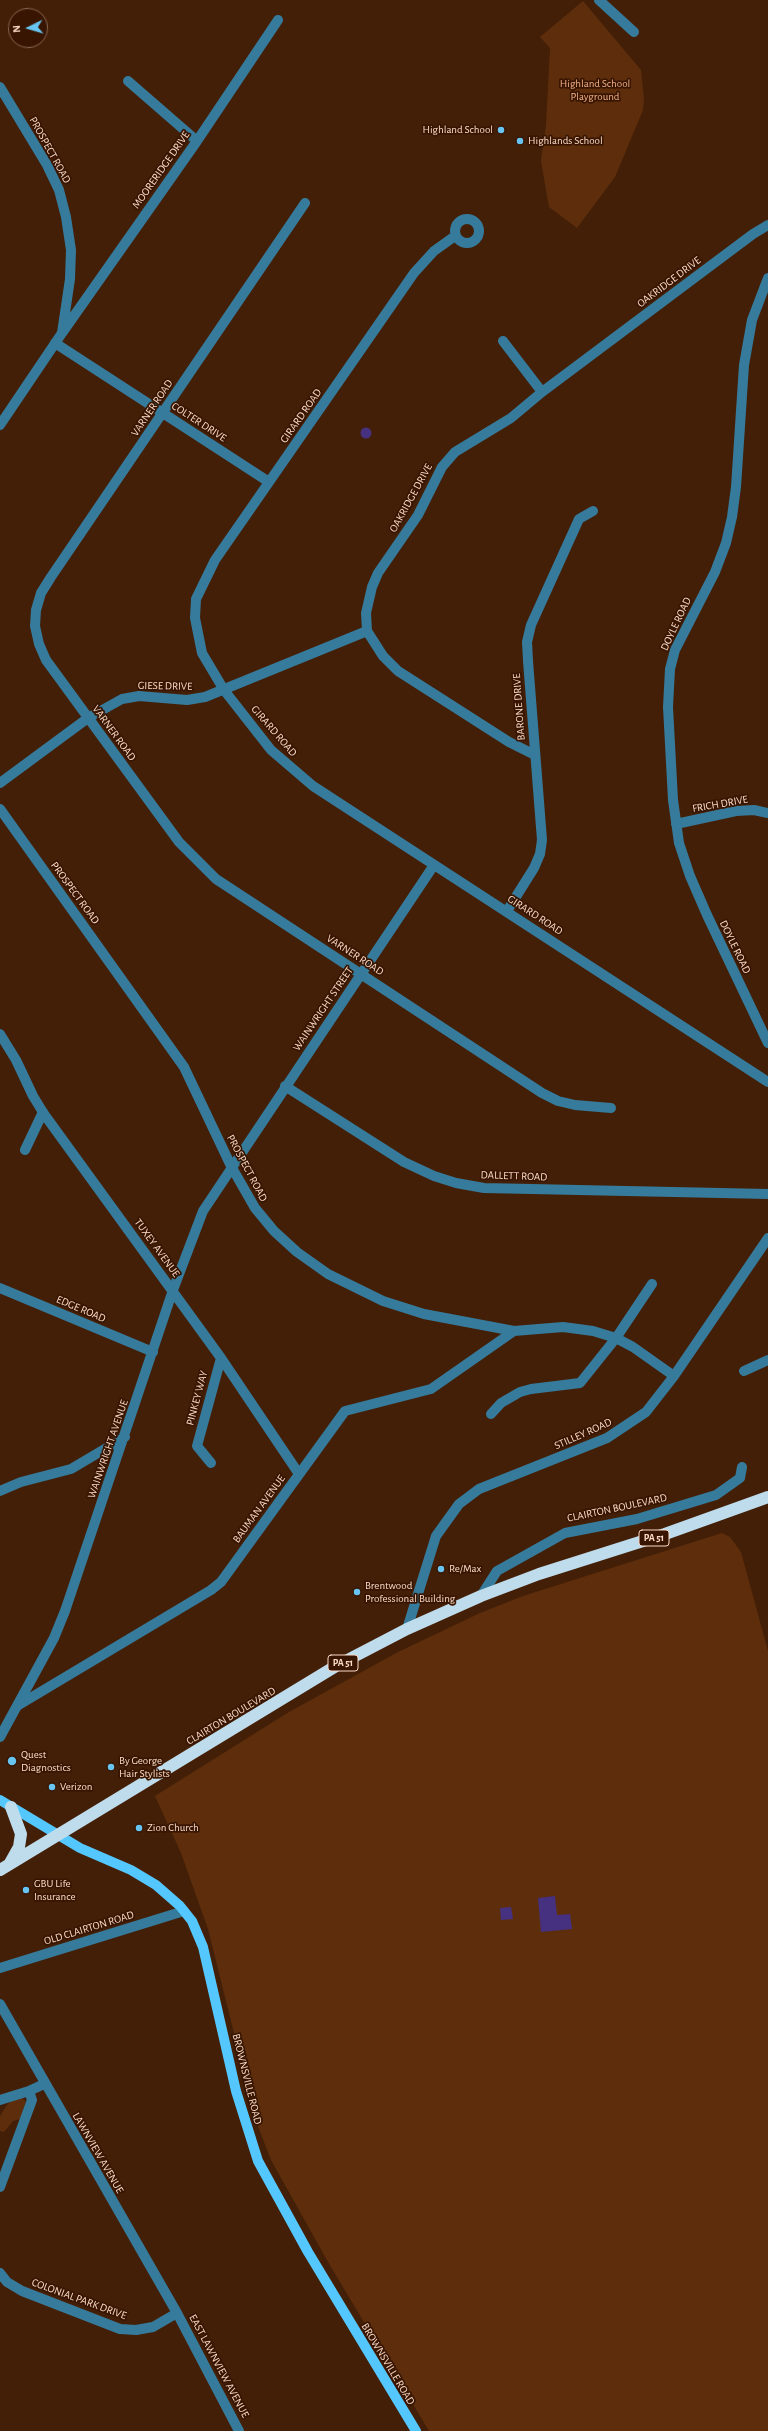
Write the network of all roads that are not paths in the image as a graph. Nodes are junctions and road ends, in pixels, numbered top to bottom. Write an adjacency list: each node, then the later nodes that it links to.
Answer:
1 (599, 0): 3 (street)
2 (278, 20): 6 (street, MOORERIDGE DRIVE)
3 (634, 32)
4 (128, 81): 6 (street)
5 (0, 87): 11 (street, PROSPECT ROAD)
6 (197, 141): 11 (street, MOORERIDGE DRIVE)
7 (305, 203): 15 (street, VARNER ROAD)
8 (768, 225): 14 (street, OAKRIDGE DRIVE)
9 (455, 236): 17 (street, GIRARD ROAD)
10 (768, 278): 26 (street, DOYLE ROAD)
11 (62, 333): 13 (street, PROSPECT ROAD)
12 (503, 341): 14 (street)
13 (55, 343): 15 (street, COLTER DRIVE); 16 (street, PROSPECT ROAD)
14 (542, 392): 19 (street, OAKRIDGE DRIVE)
15 (163, 413): 17 (street, COLTER DRIVE); 21 (street, VARNER ROAD)
16 (0, 425)
17 (269, 482): 20 (street, GIRARD ROAD)
18 (593, 511): 22 (street, BARONE DRIVE)
19 (367, 631): 20 (street, GIESE DRIVE); 22 (street)
20 (224, 690): 21 (street, GIESE DRIVE); 27 (street, GIRARD ROAD)
21 (88, 718): 23 (street, GIESE DRIVE); 29 (street, VARNER ROAD)
22 (535, 756): 28 (street, BARONE DRIVE)
23 (0, 783)
24 (0, 809): 37 (street, PROSPECT ROAD)
25 (768, 813): 26 (street, FRICH DRIVE)
26 (676, 824): 31 (street, DOYLE ROAD)
27 (434, 865): 28 (street, GIRARD ROAD); 29 (street, WAINWRIGHT STREET)
28 (507, 911): 32 (street, GIRARD ROAD)
29 (362, 973): 33 (street, WAINWRIGHT STREET); 34 (street, VARNER ROAD)
30 (0, 1034): 35 (street, TUXEY AVENUE)
31 (768, 1042)
32 (768, 1082)
33 (285, 1086): 37 (street, WAINWRIGHT STREET); 38 (street, DALLETT ROAD)
34 (611, 1108)
35 (43, 1112): 36 (street); 42 (street, TUXEY AVENUE)
36 (25, 1150)
37 (231, 1166): 42 (street, WAINWRIGHT AVENUE); 43 (street, PROSPECT ROAD)
38 (768, 1194)
39 (768, 1238): 49 (street, STILLEY ROAD)
40 (652, 1284): 44 (street)
41 (0, 1288): 45 (street, EDGE ROAD)
42 (172, 1290): 45 (street, WAINWRIGHT AVENUE); 46 (street, TUXEY AVENUE)
43 (514, 1331): 44 (street, PROSPECT ROAD); 54 (street, BAUMAN AVENUE)
44 (616, 1338): 49 (street, PROSPECT ROAD); 50 (street)
45 (153, 1352): 51 (street, WAINWRIGHT AVENUE)
46 (221, 1358): 52 (street, PINKEY WAY); 54 (street, TUXEY AVENUE)
47 (768, 1360): 48 (street)
48 (744, 1371)
49 (674, 1376): 58 (street, STILLEY ROAD)
50 (491, 1414)
51 (125, 1437): 55 (street); 59 (street, WAINWRIGHT AVENUE)
52 (211, 1463)
53 (742, 1467): 57 (street, CLAIRTON BOULEVARD)
54 (299, 1474): 59 (street, BAUMAN AVENUE)
55 (0, 1491)
56 (768, 1497): 57 (highway, CLAIRTON BOULEVARD / PA 51)
57 (481, 1596): 58 (highway, CLAIRTON BOULEVARD / PA 51)
58 (407, 1629): 63 (highway, CLAIRTON BOULEVARD / PA 51)
59 (17, 1706): 60 (street, WAINWRIGHT AVENUE)
60 (0, 1737)
61 (0, 1800): 62 (main road, BROWNSVILLE ROAD)
62 (11, 1807): 63 (main road, BROWNSVILLE ROAD); 64 (highway)
63 (57, 1836): 64 (highway, CLAIRTON BOULEVARD / PA 51); 65 (main road, BROWNSVILLE ROAD)
64 (5, 1867)
65 (184, 1911): 66 (street, OLD CLAIRTON ROAD); 75 (main road, BROWNSVILLE ROAD)
66 (0, 1968)
67 (0, 2004): 68 (street, LAWNVIEW AVENUE)
68 (44, 2084): 69 (street); 73 (street, LAWNVIEW AVENUE)
69 (29, 2092): 70 (street); 71 (street)
70 (0, 2100)
71 (0, 2187)
72 (0, 2273): 73 (street, COLONIAL PARK DRIVE)
73 (177, 2313): 74 (street, EAST LAWNVIEW AVENUE)
74 (239, 2431)
75 (416, 2431)

